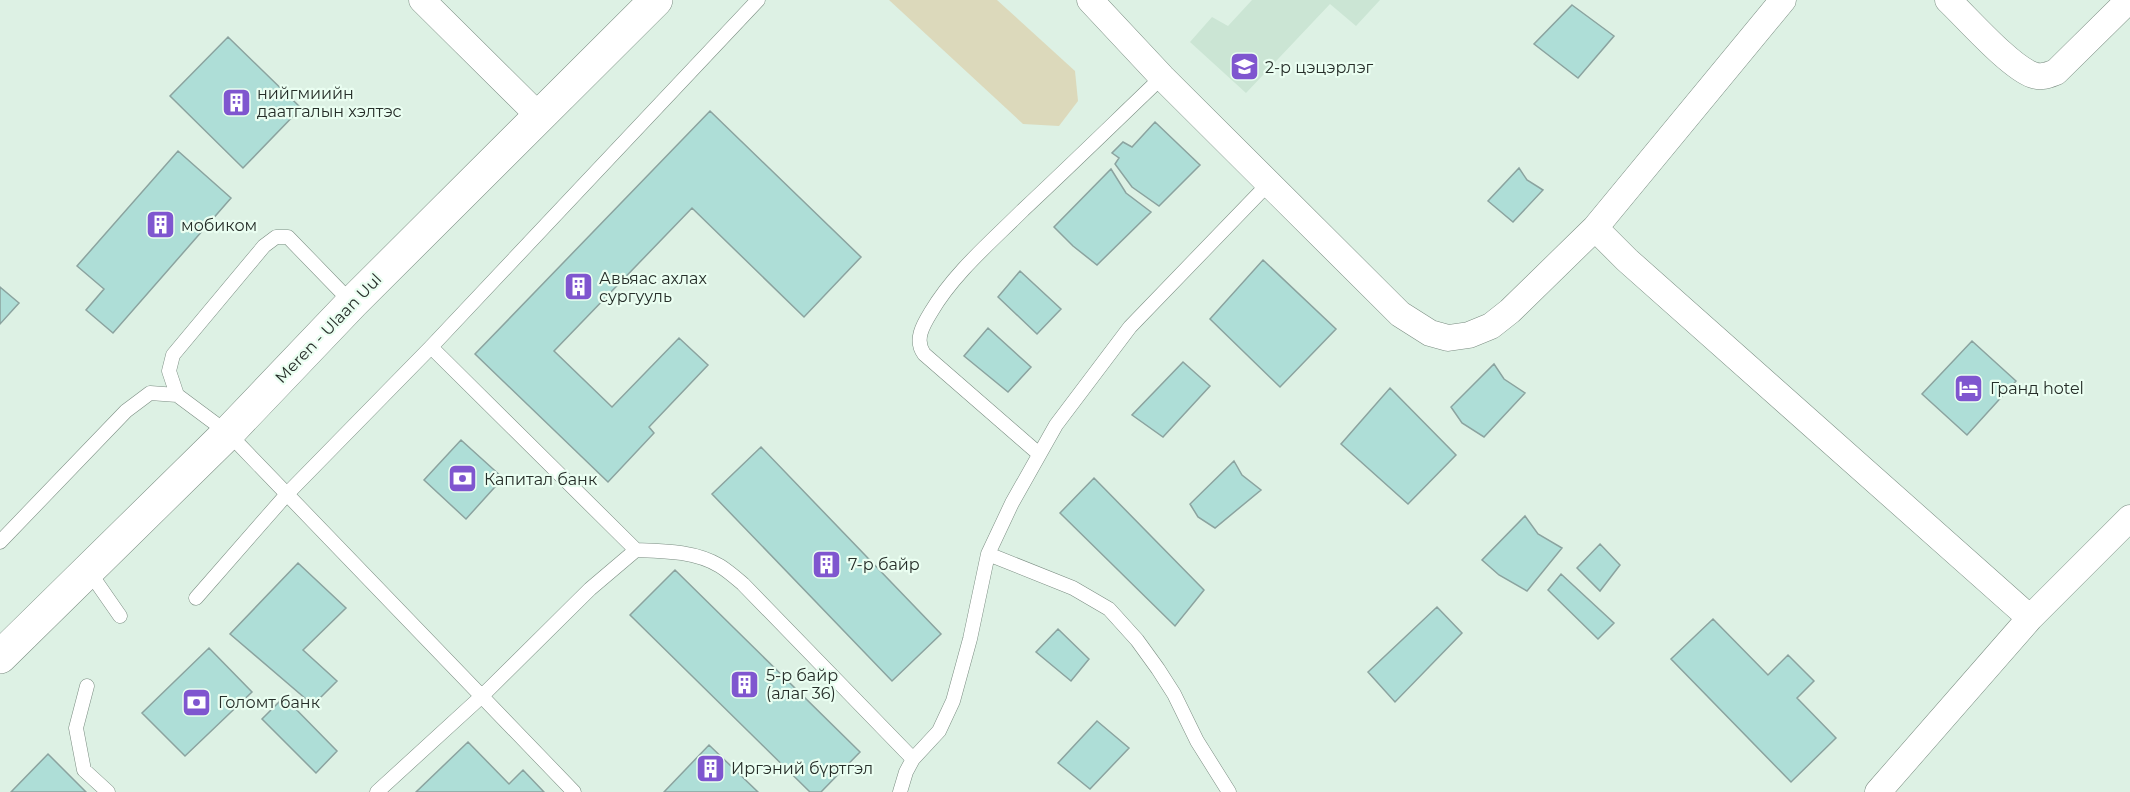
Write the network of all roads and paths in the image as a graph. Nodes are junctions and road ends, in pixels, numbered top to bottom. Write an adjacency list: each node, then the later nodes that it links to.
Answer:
1 (422, 0): 9 (street)
2 (656, 0): 9 (street, Meren - Ulaan Uul)
3 (758, 0): 13 (lane)
4 (1090, 0): 8 (street)
5 (1783, 0): 11 (street)
6 (1948, 0): 7 (street)
7 (2129, 0)
8 (1162, 77): 10 (street); 16 (lane)
9 (538, 115): 12 (street, Meren - Ulaan Uul)
10 (1269, 183): 11 (street); 16 (lane)
11 (1595, 228): 25 (street)
12 (352, 303): 14 (lane); 15 (street, Meren - Ulaan Uul)
13 (431, 347): 17 (lane); 20 (lane)
14 (177, 395): 15 (lane); 19 (lane)
15 (228, 433): 17 (lane); 22 (street, Meren - Ulaan Uul)
16 (1039, 454): 21 (lane)
17 (287, 494): 23 (lane); 28 (lane)
18 (2130, 518): 25 (street)
19 (0, 542)
20 (636, 550): 28 (lane); 29 (lane)
21 (988, 554): 29 (lane); 34 (lane)
22 (88, 570): 24 (lane); 26 (street, Meren - Ulaan Uul)
23 (196, 598)
24 (120, 616)
25 (2030, 618): 35 (street)
26 (0, 657)
27 (87, 686): 30 (lane)
28 (482, 696): 31 (lane); 32 (lane)
29 (913, 759): 33 (lane)
30 (108, 792)
31 (377, 792)
32 (574, 792)
33 (900, 792)
34 (1229, 792)
35 (1878, 792)

